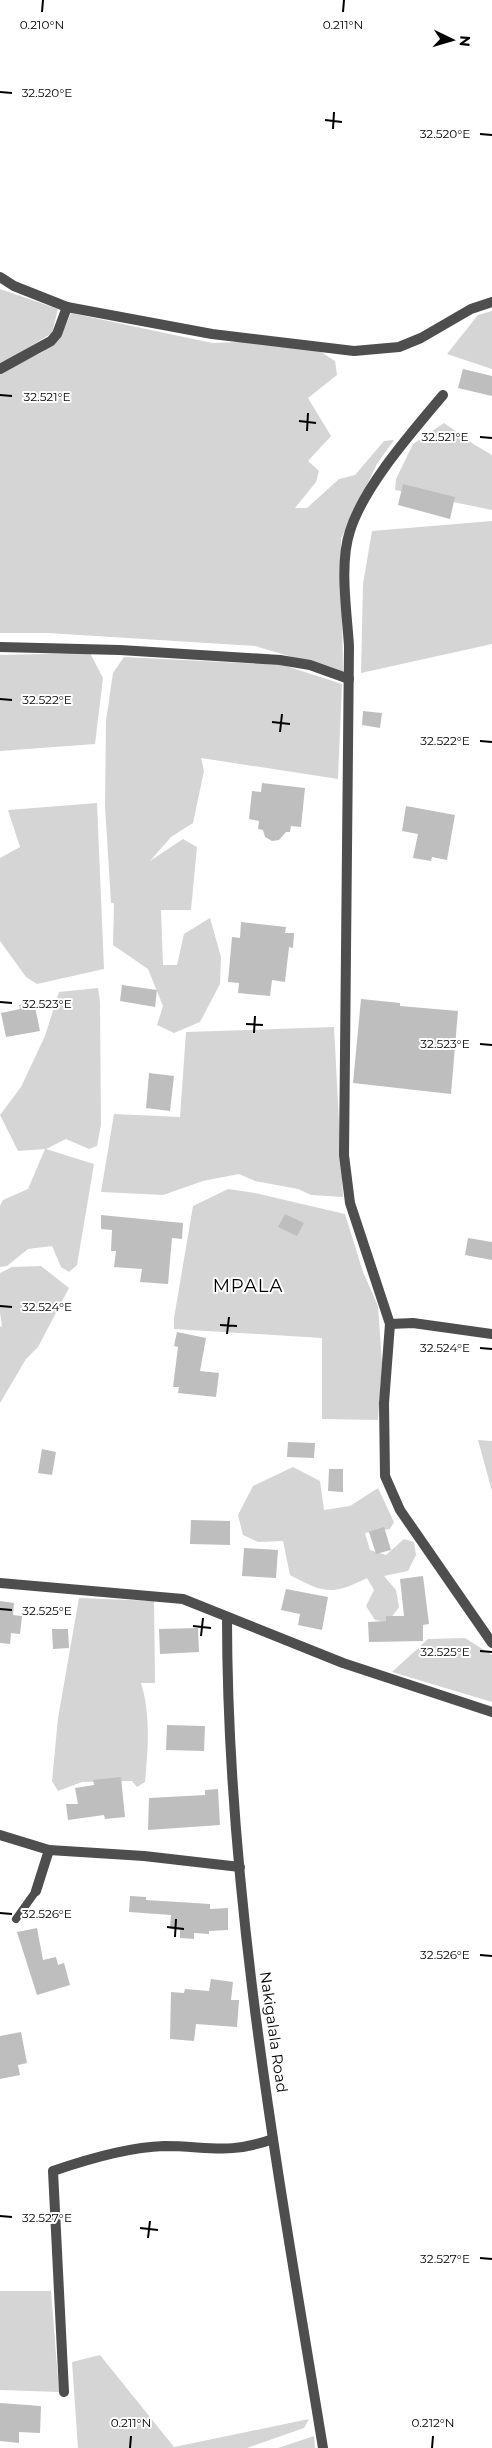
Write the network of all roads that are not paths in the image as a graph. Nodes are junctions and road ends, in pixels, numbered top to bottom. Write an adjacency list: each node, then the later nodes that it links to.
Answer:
1 (0, 277): 3 (street)
2 (492, 302): 3 (street)
3 (67, 306): 4 (street)
4 (0, 369)
5 (443, 395): 7 (street)
6 (0, 647): 7 (street)
7 (349, 679): 8 (street)
8 (390, 1324): 9 (street); 12 (street)
9 (492, 1334)
10 (0, 1583): 11 (street)
11 (227, 1617): 13 (street); 16 (street, Nakigalala Road)
12 (492, 1643)
13 (492, 1712)
14 (0, 1835): 15 (street)
15 (49, 1850): 16 (street); 17 (street)
16 (240, 1867): 19 (street, Nakigalala Road)
17 (36, 1891): 18 (lane)
18 (16, 1919)
19 (274, 2139): 20 (street); 21 (street, Nakigalala Road)
20 (64, 2392)
21 (323, 2448)

